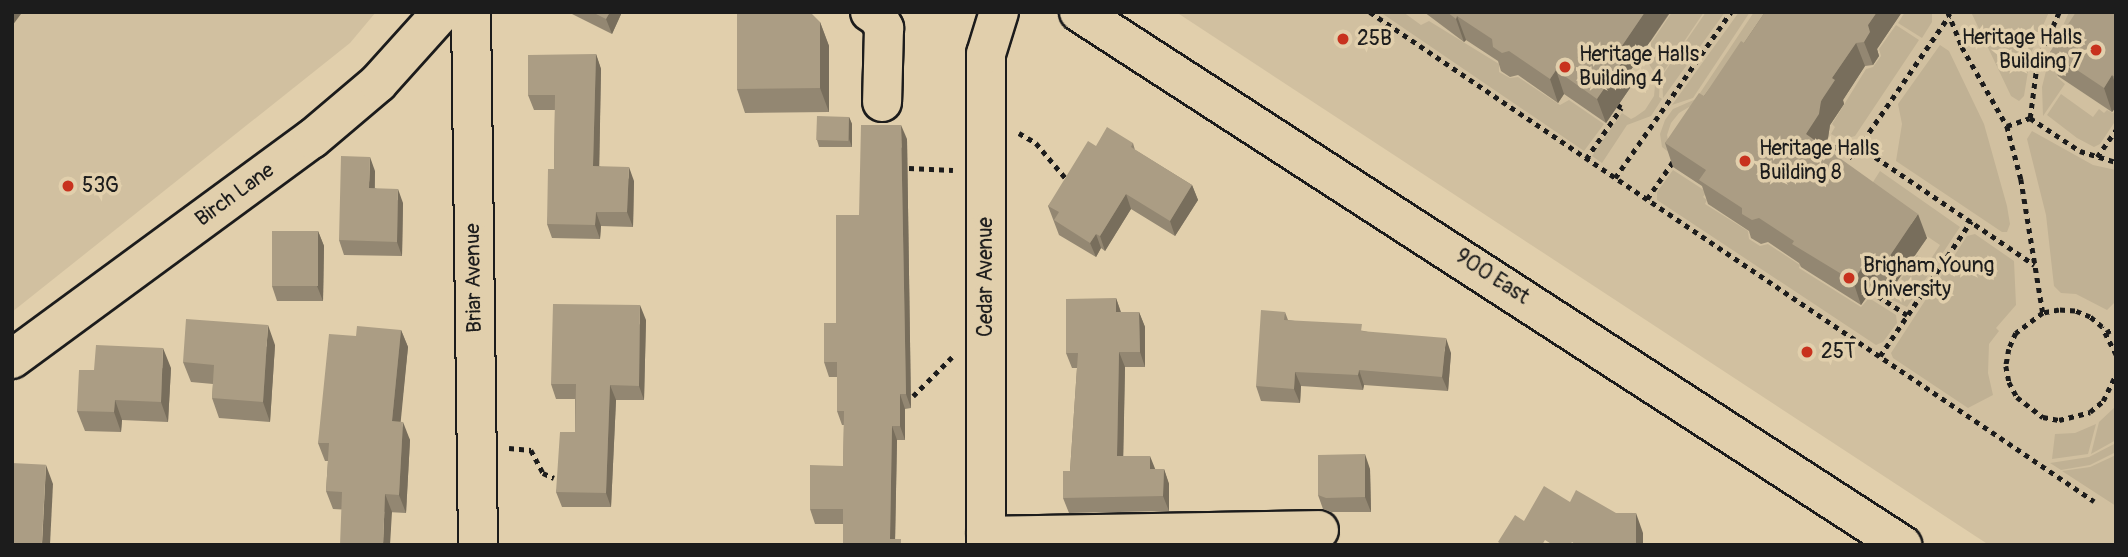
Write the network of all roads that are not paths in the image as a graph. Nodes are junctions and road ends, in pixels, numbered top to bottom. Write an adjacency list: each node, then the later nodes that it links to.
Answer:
1 (442, 12): 7 (street, Birch Lane)
2 (471, 12): 10 (street, Briar Avenue)
3 (870, 12): 6 (street)
4 (999, 12): 9 (street, Cedar Avenue)
5 (1079, 12): 11 (street, 900 East)
6 (882, 102)
7 (12, 359)
8 (1319, 530): 9 (street)
9 (986, 541)
10 (478, 545)
11 (1902, 545)

